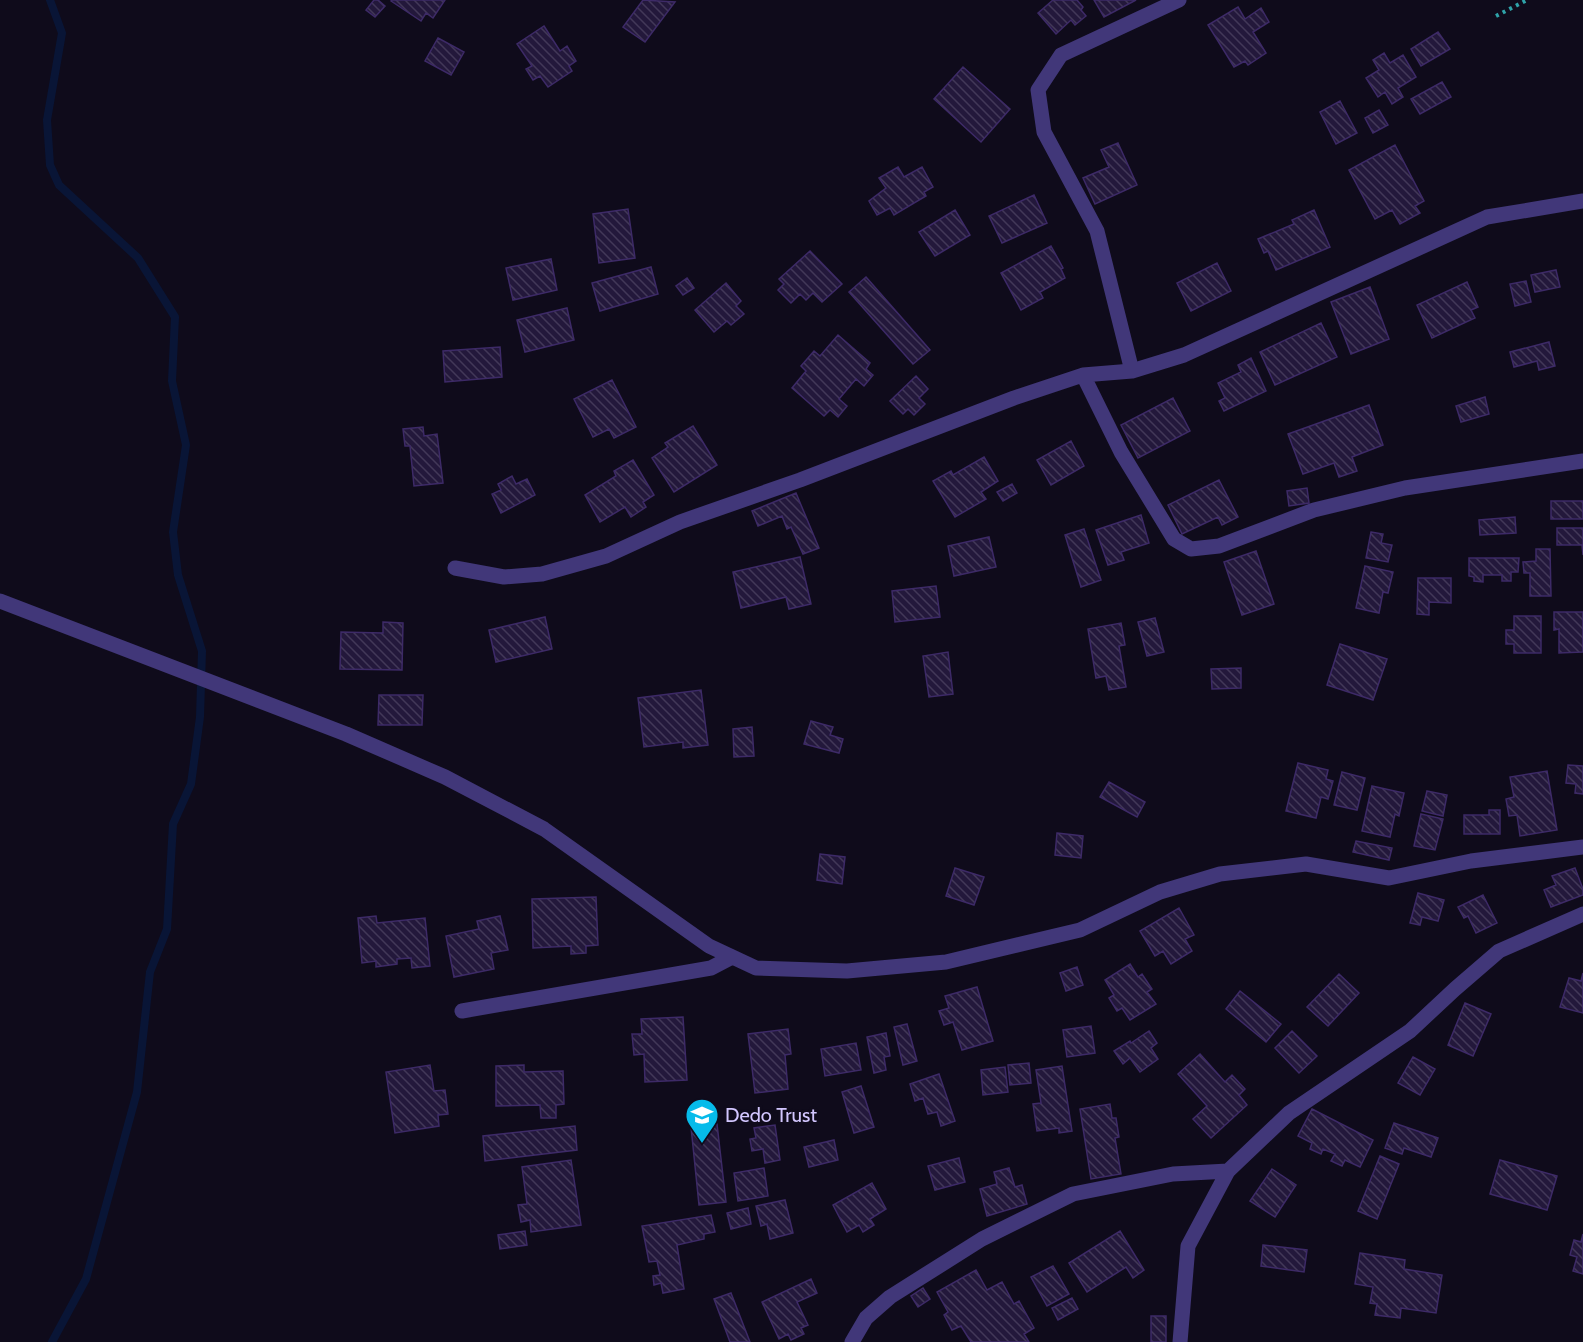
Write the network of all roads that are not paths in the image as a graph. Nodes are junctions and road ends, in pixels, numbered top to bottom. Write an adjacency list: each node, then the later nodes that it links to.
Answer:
1 (1179, 0): 3 (street)
2 (1583, 201): 3 (street)
3 (1132, 371): 4 (street)
4 (1083, 375): 5 (street); 6 (street)
5 (1583, 461)
6 (455, 568)
7 (0, 601): 10 (street)
8 (1583, 846): 10 (street)
9 (1583, 914): 12 (street)
10 (732, 957): 11 (street)
11 (462, 1011)
12 (1228, 1171): 13 (street); 14 (street)
13 (852, 1342)
14 (1180, 1342)

